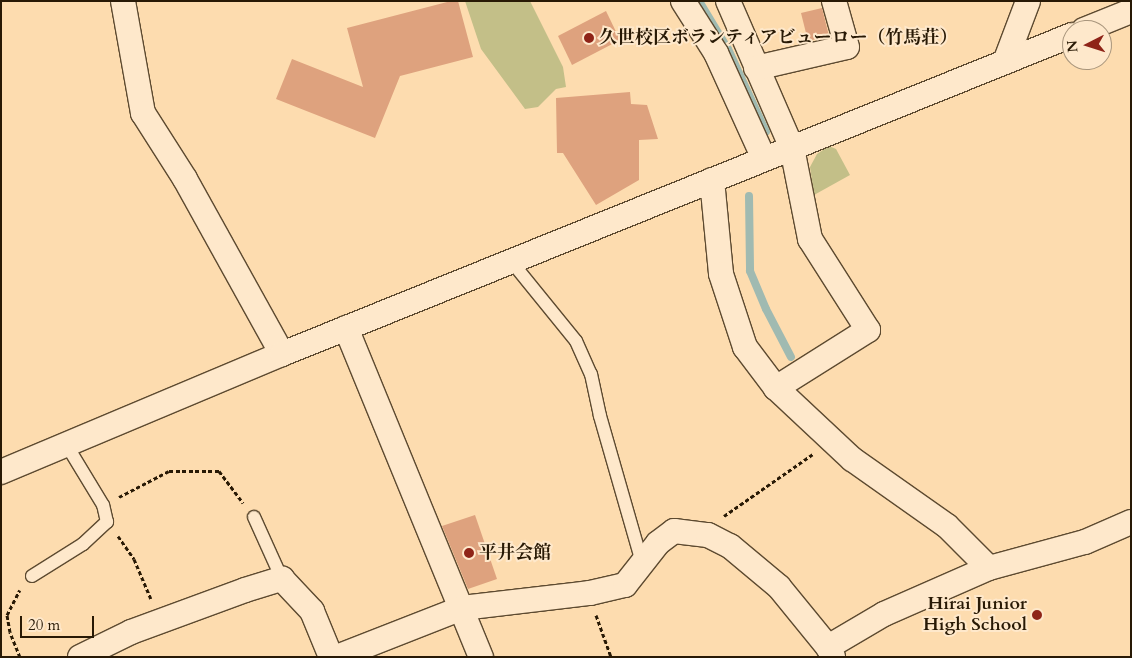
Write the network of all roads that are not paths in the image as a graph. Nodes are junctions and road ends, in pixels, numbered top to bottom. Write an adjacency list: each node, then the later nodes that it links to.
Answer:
1 (123, 1): 16 (street)
2 (683, 1): 12 (street)
3 (728, 1): 10 (street)
4 (834, 1): 10 (street)
5 (1028, 1): 9 (street)
6 (1131, 11): 7 (street)
7 (1109, 20)
8 (1062, 39): 9 (street)
9 (1005, 62): 11 (street)
10 (756, 68): 11 (street)
11 (792, 148): 12 (street); 17 (street)
12 (764, 159): 13 (street)
13 (712, 180): 14 (street); 17 (street)
14 (511, 262): 15 (street); 22 (lane)
15 (346, 328): 16 (street); 26 (street)
16 (282, 354): 18 (street)
17 (776, 388): 23 (street)
18 (66, 444): 19 (street); 24 (lane)
19 (1, 472)
20 (254, 517): 25 (lane)
21 (1131, 522): 23 (street)
22 (642, 562): 26 (street); 27 (street)
23 (989, 568): 27 (street)
24 (32, 576)
25 (282, 579): 28 (street); 29 (street)
26 (462, 608): 30 (street); 31 (street)
27 (830, 652)
28 (80, 657)
29 (331, 657)
30 (337, 657)
31 (481, 657)

